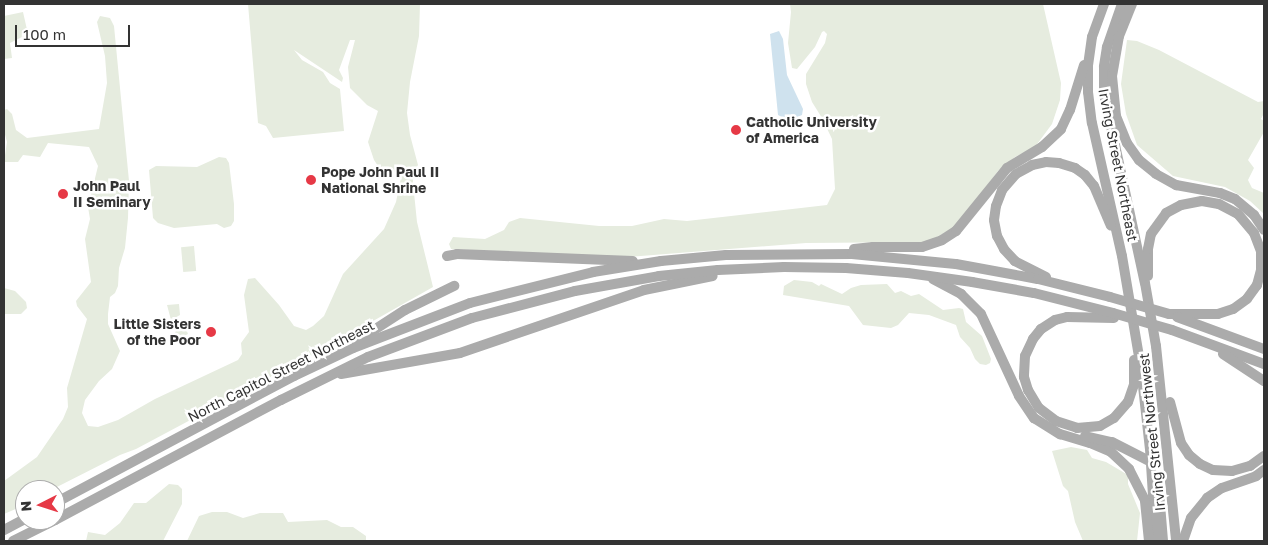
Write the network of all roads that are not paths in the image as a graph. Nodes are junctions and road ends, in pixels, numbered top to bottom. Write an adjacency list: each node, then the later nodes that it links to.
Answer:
1 (1104, 4): 4 (main road, Irving Street Northeast)
2 (1122, 4): 14 (main road, Irving Street Northeast)
3 (1132, 4): 5 (main road)
4 (1092, 37): 6 (main road); 8 (main road, Irving Street Northeast)
5 (1264, 230)
6 (830, 253): 9 (main road, North Capitol Street Northeast); 13 (main road, North Capitol Street Northeast)
7 (447, 256): 9 (main road)
8 (1122, 256): 13 (main road); 18 (main road, Irving Street Northeast)
9 (661, 261): 22 (main road, North Capitol Street Northeast)
10 (741, 269): 11 (main road); 24 (main road); 24 (main road)
11 (926, 275): 16 (main road); 26 (main road)
12 (454, 286): 22 (main road)
13 (1065, 286): 15 (main road, North Capitol Street Northeast, bridge)
14 (1150, 304): 15 (main road); 17 (main road, Irving Street Northeast)
15 (1169, 314): 21 (main road, North Capitol Street Northeast)
16 (1114, 316): 18 (main road); 19 (main road, bridge)
17 (1152, 321): 20 (main road, Irving Street Northwest)
18 (1135, 332): 28 (main road, Irving Street Northwest)
19 (1201, 340): 23 (main road); 25 (main road)
20 (1156, 346): 27 (main road); 40 (main road, Irving Street Northwest)
21 (1264, 349)
22 (335, 356): 33 (main road, North Capitol Street Northeast)
23 (1264, 364)
24 (324, 378): 34 (main road)
25 (1264, 381)
26 (1054, 431): 28 (main road); 37 (main road)
27 (1264, 456)
28 (1151, 462): 30 (main road, Irving Street Northwest)
29 (1264, 470): 31 (main road)
30 (1152, 473): 38 (main road, Irving Street Northwest); 39 (main road)
31 (1250, 478): 32 (main road); 41 (main road)
32 (1264, 482)
33 (65, 498)
34 (65, 515)
35 (35, 530): 36 (main road)
36 (13, 541)
37 (1149, 541)
38 (1156, 541)
39 (1163, 541)
40 (1176, 541)
41 (1183, 541)

